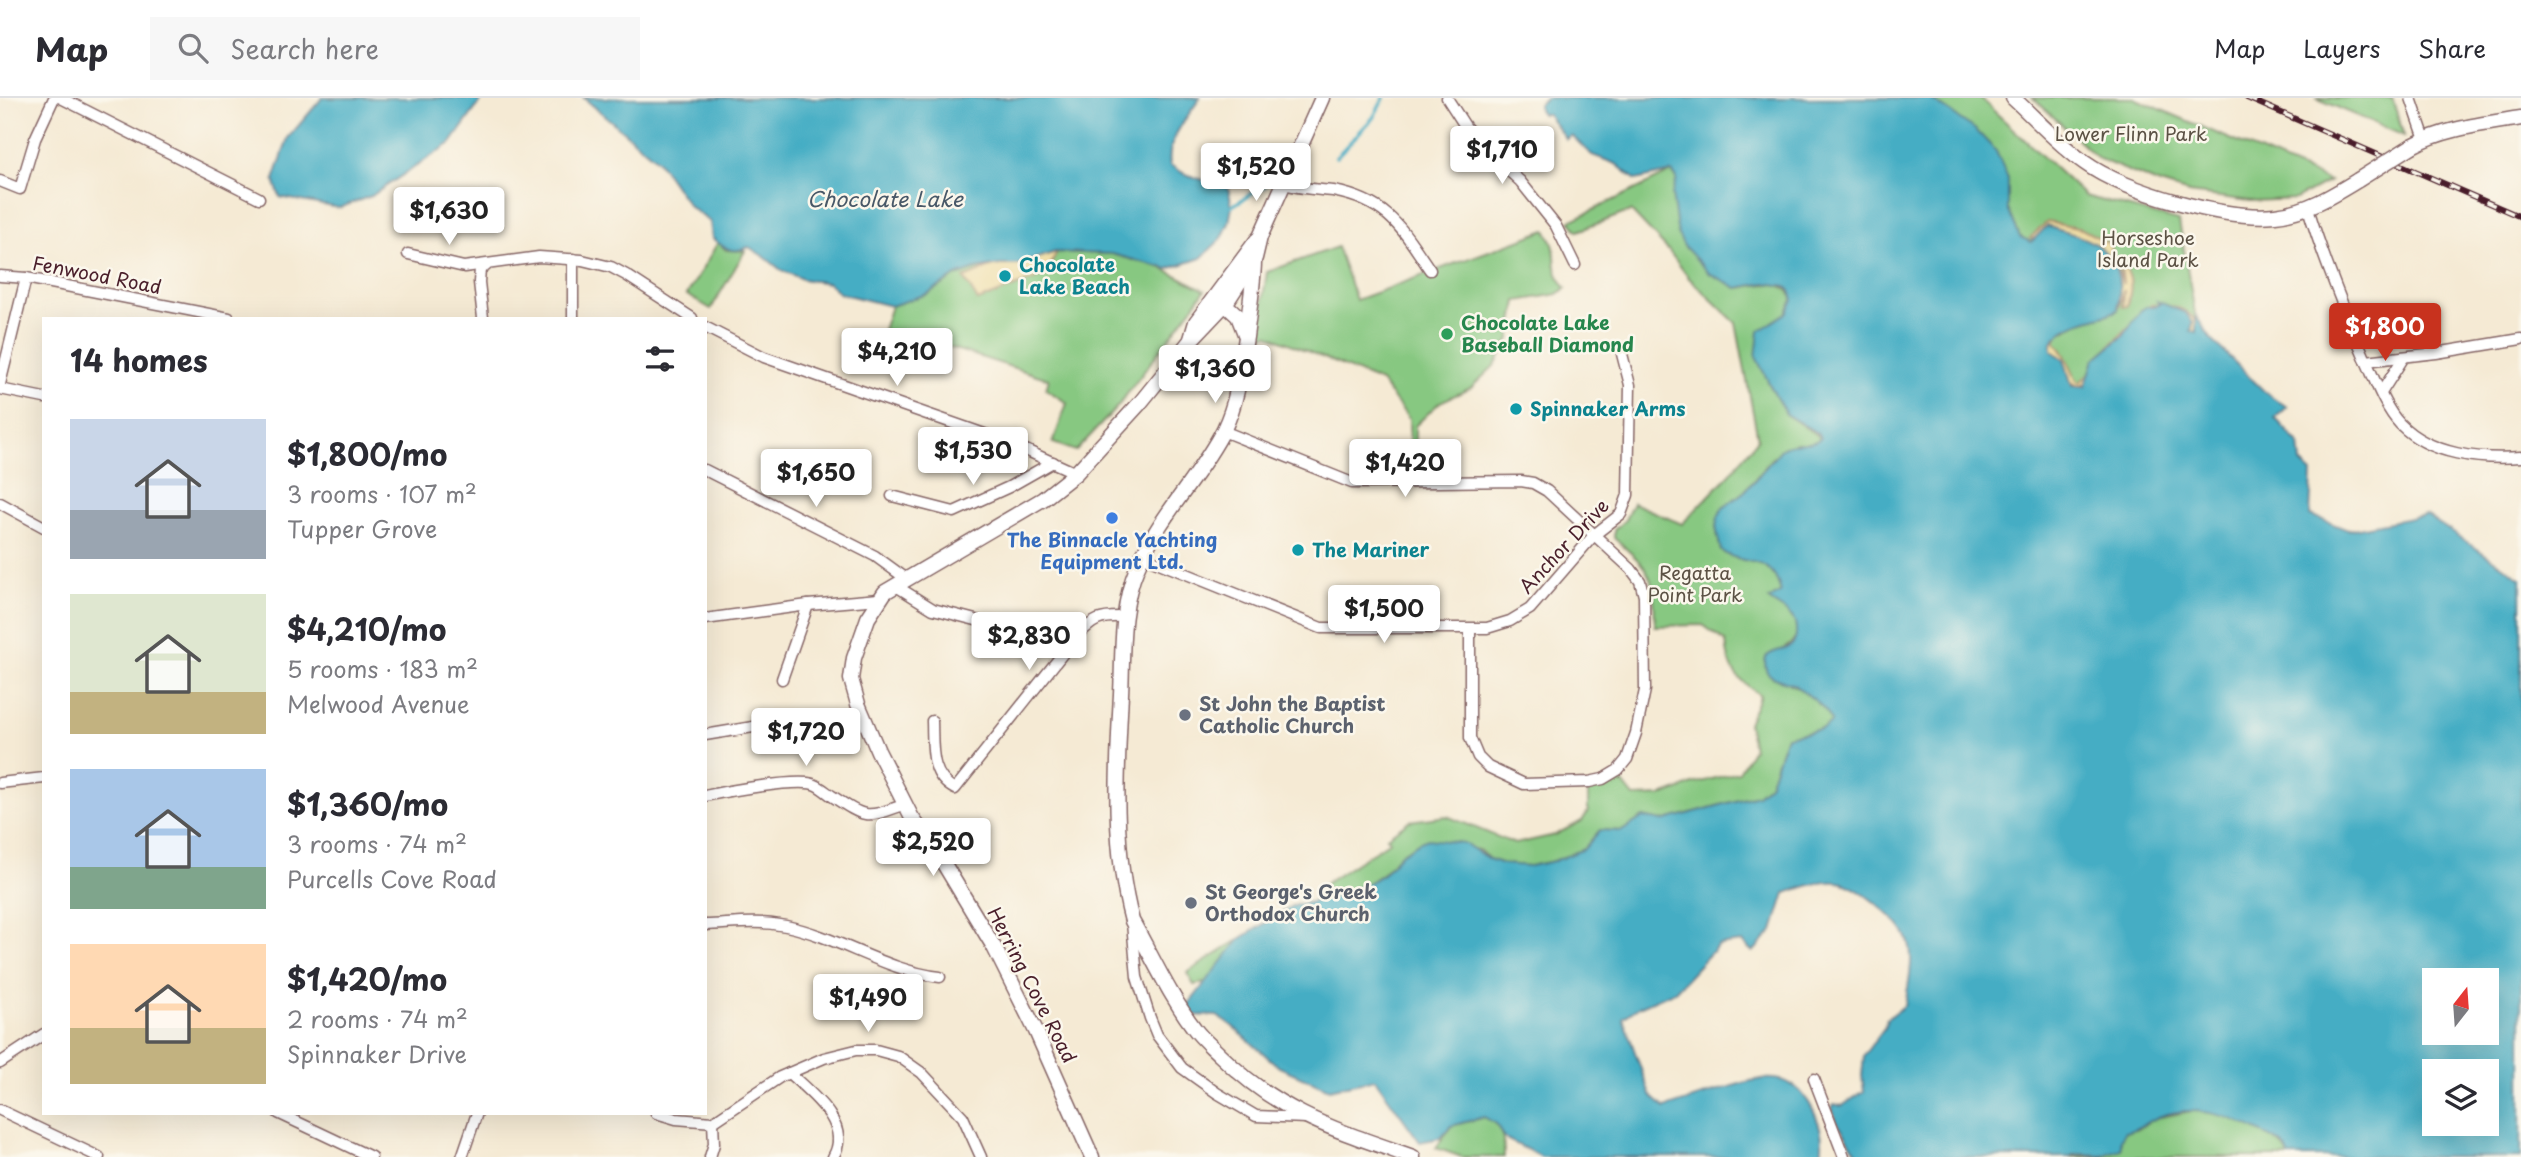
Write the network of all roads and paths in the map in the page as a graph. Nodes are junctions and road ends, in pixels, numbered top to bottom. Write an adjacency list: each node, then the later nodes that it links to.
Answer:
1 (54, 98): 9 (street)
2 (61, 98): 11 (street)
3 (1322, 98): 10 (main road)
4 (1447, 98): 18 (street)
5 (2013, 98): 12 (main road)
6 (2410, 98): 8 (street)
7 (2521, 118): 8 (main road)
8 (2418, 142): 12 (main road, bridge)
9 (0, 181)
10 (1284, 184): 13 (main road); 19 (street)
11 (259, 198)
12 (2308, 208): 32 (street)
13 (1260, 237): 15 (main road); 22 (main road)
14 (408, 254): 17 (street)
15 (1255, 258): 22 (main road); 28 (main road)
16 (573, 259): 17 (street); 25 (street); 26 (street)
17 (492, 264): 24 (street)
18 (1575, 265)
19 (1430, 270)
20 (0, 276): 21 (street, Fenwood Road)
21 (26, 278): 23 (street, Fenwood Road); 33 (street)
22 (1221, 300): 28 (main road); 40 (main road)
23 (224, 317)
24 (484, 317)
25 (573, 317)
26 (690, 317)
27 (707, 328): 38 (street)
28 (1246, 335): 36 (main road)
29 (2521, 339): 31 (street)
30 (1622, 354): 44 (street, Anchor Drive)
31 (2403, 357): 32 (street); 34 (street)
32 (2366, 361): 34 (street)
33 (0, 386): 35 (street)
34 (2381, 393): 37 (street)
35 (42, 397)
36 (1223, 431): 44 (street); 45 (main road)
37 (2521, 457)
38 (1053, 462): 40 (street); 41 (street)
39 (707, 471): 46 (street)
40 (1076, 473): 46 (main road)
41 (892, 496)
42 (0, 503): 43 (street)
43 (42, 526)
44 (1594, 535): 52 (street, Anchor Drive); 52 (street)
45 (1142, 556): 49 (main road); 52 (street, Anchor Drive)
46 (902, 583): 47 (main road); 51 (street)
47 (879, 598): 48 (street); 60 (main road, Herring Cove Road)
48 (808, 605): 50 (street); 53 (street)
49 (1125, 617): 54 (street); 61 (main road)
50 (707, 618)
51 (995, 625)
52 (1470, 630)
53 (782, 679)
54 (932, 721)
55 (753, 727): 56 (street)
56 (707, 735)
57 (42, 778): 58 (street)
58 (0, 783)
59 (707, 796): 60 (street)
60 (906, 804): 80 (main road, Herring Cove Road)
61 (1132, 921): 72 (main road); 72 (street)
62 (707, 925): 63 (street)
63 (940, 977)
64 (42, 1035): 65 (street)
65 (0, 1061)
66 (789, 1073): 73 (street); 78 (street); 79 (street)
67 (1814, 1079): 82 (street)
68 (0, 1111): 74 (street)
69 (282, 1115): 75 (street)
70 (476, 1115): 76 (street)
71 (663, 1115): 73 (street)
72 (1307, 1118): 81 (main road)
73 (713, 1122): 77 (street)
74 (99, 1157)
75 (371, 1157)
76 (462, 1157)
77 (710, 1157)
78 (833, 1157)
79 (981, 1157)
80 (1092, 1157)
81 (1413, 1157)
82 (1844, 1157)

